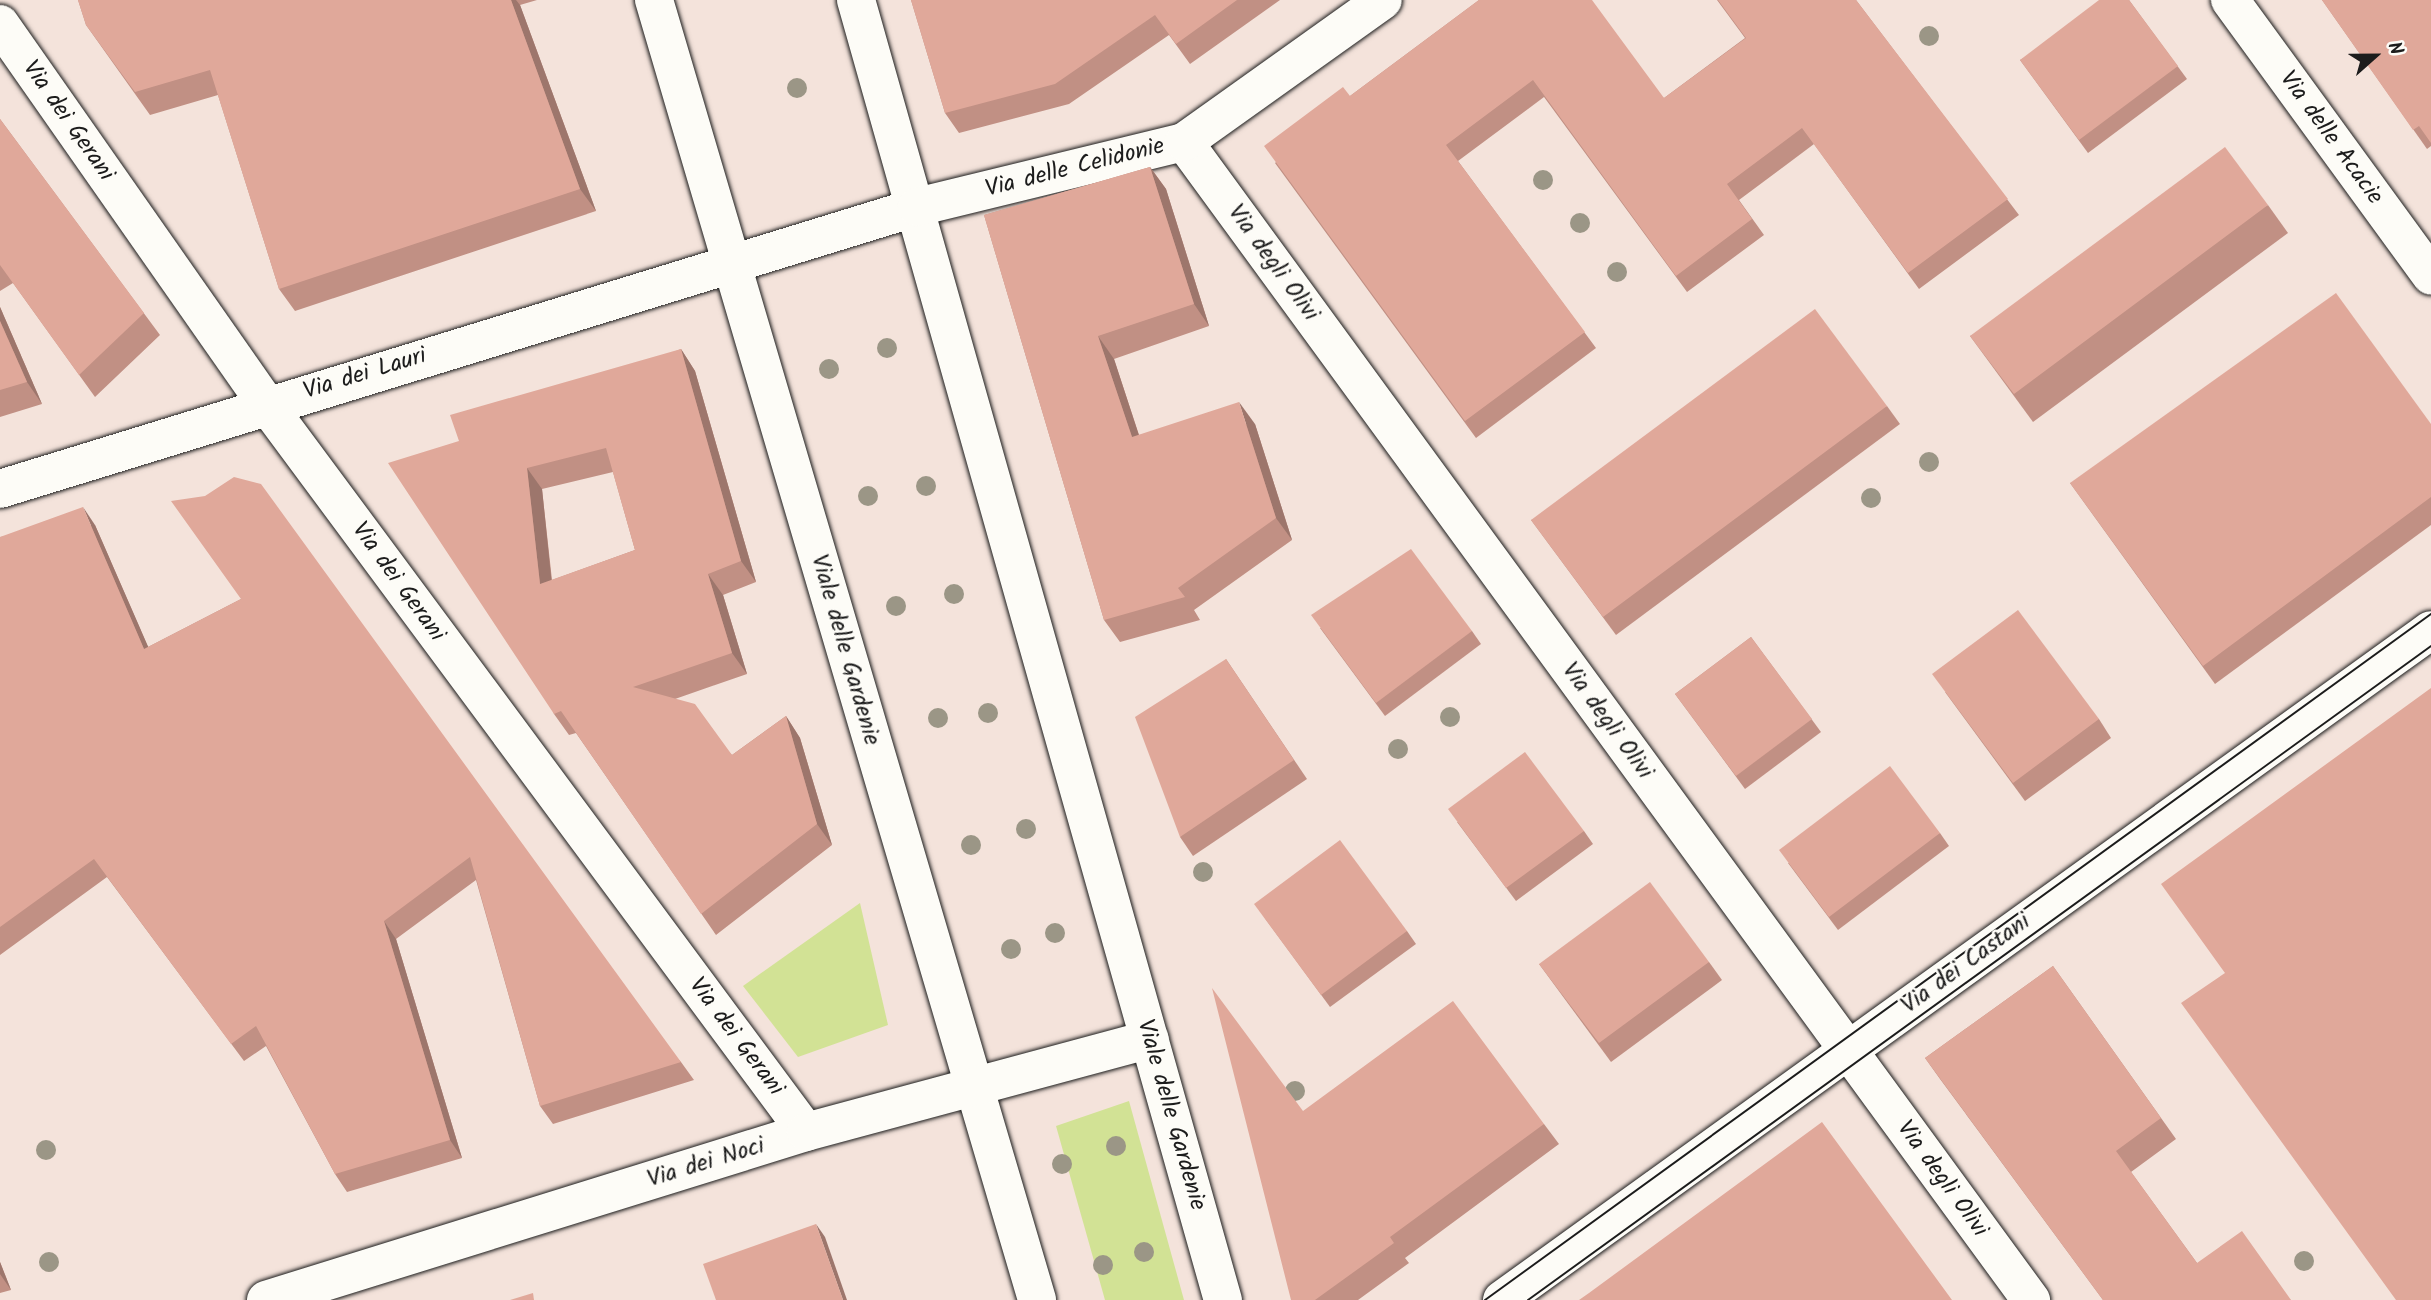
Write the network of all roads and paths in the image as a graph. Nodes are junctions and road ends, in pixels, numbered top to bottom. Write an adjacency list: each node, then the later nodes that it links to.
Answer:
1 (654, 0): 8 (street, Viale delle Gardenie)
2 (856, 0): 7 (street, Viale delle Gardenie)
3 (1382, 0): 6 (street, Via delle Celidonie)
4 (2230, 0): 9 (street, Via delle Acacie)
5 (0, 24): 10 (street, Via dei Gerani)
6 (1184, 142): 7 (street, Via delle Celidonie); 14 (street, Via degli Olivi)
7 (917, 207): 8 (street, Via delle Celidonie); 13 (street, Viale delle Gardenie)
8 (732, 264): 10 (street, Via dei Lauri); 15 (street, Viale delle Gardenie)
9 (2431, 276)
10 (267, 404): 11 (street, Via dei Lauri); 16 (street, Via dei Gerani)
11 (0, 489)
12 (2431, 630): 14 (street, Via dei Castani)
13 (1150, 1039): 15 (street, Via dei Noci); 19 (street, Viale delle Gardenie)
14 (1848, 1050): 20 (street, Via dei Castani); 21 (street, Via degli Olivi)
15 (974, 1084): 16 (street, Via dei Noci); 18 (street, Viale delle Gardenie)
16 (806, 1132): 17 (street, Via dei Noci)
17 (265, 1300)
18 (1037, 1300)
19 (1223, 1300)
20 (1502, 1300)
21 (2031, 1300)

